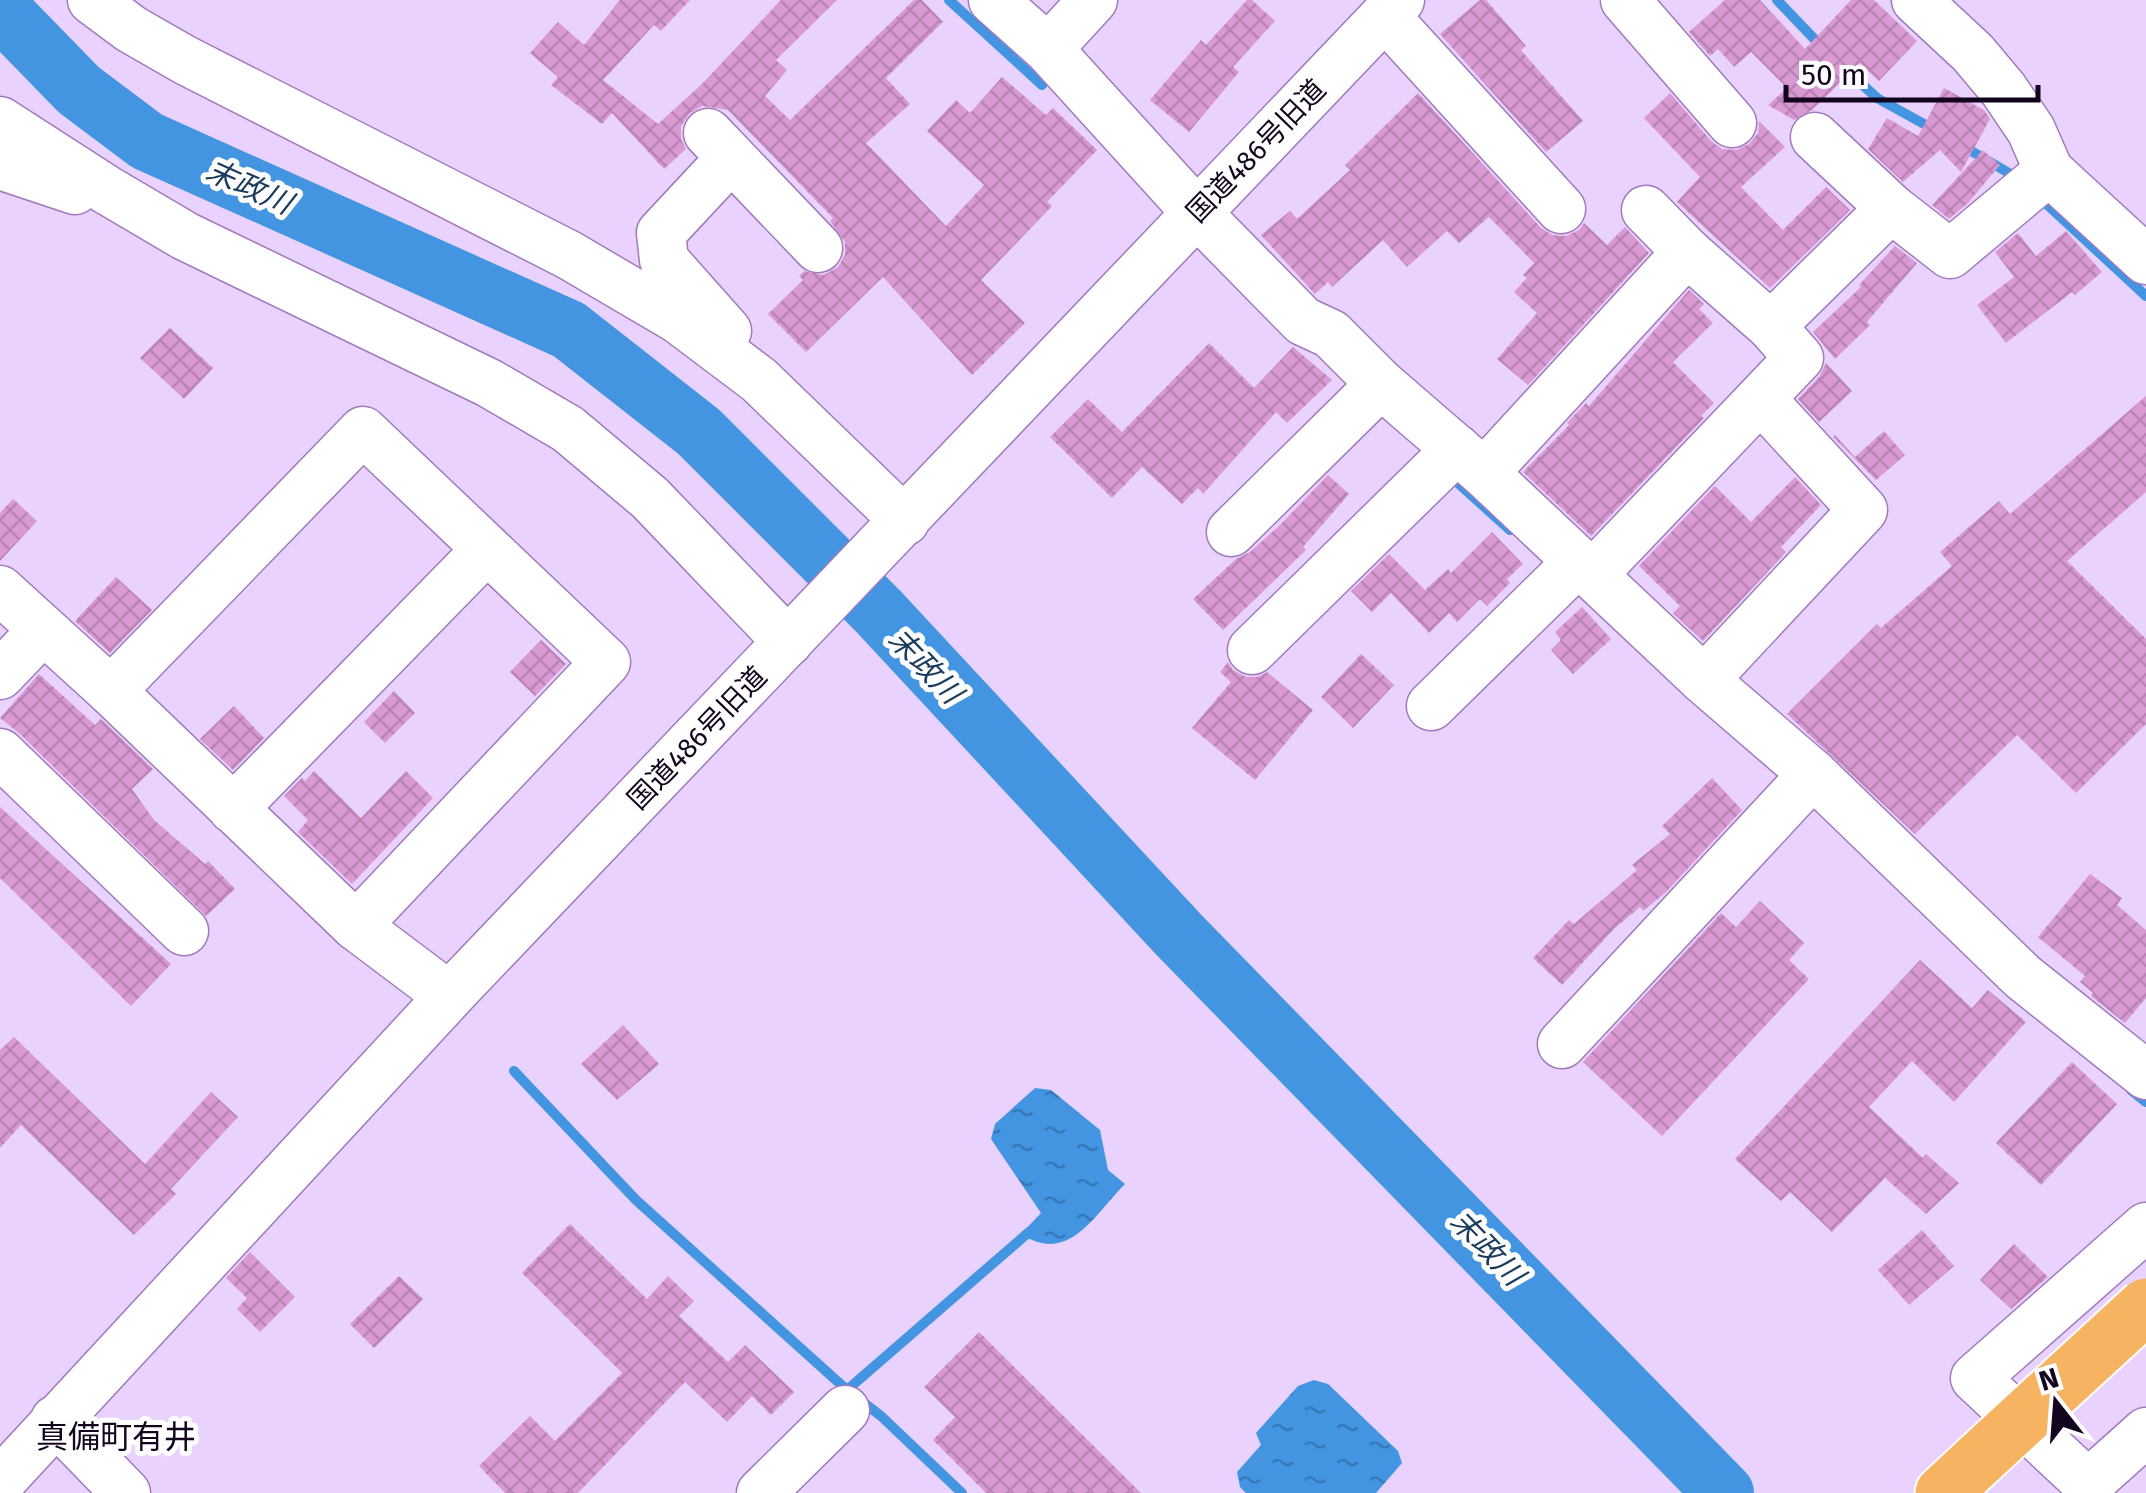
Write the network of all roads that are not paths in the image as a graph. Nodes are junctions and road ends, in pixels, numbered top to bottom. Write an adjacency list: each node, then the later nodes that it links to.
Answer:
1 (92, 0): 9 (street)
2 (139, 0): 9 (street)
3 (992, 0): 8 (street)
4 (1093, 0): 8 (street)
5 (1625, 0): 11 (street)
6 (1916, 0): 14 (street)
7 (1393, 8): 17 (street); 19 (street, 国道486号旧道)
8 (1048, 49): 19 (street)
9 (185, 60): 24 (street)
10 (0, 121): 15 (street)
11 (1732, 123)
12 (1815, 137): 16 (street)
13 (0, 165): 15 (street)
14 (2037, 182): 16 (street); 22 (street)
15 (106, 190): 33 (street)
16 (1892, 208): 23 (street)
17 (1560, 209)
18 (1646, 210): 21 (street)
19 (1197, 212): 25 (street); 29 (street, 国道486号旧道)
20 (818, 248): 24 (street)
21 (1687, 252): 23 (street); 27 (street)
22 (2146, 260)
23 (1771, 326): 26 (street)
24 (759, 380): 29 (street)
25 (1371, 394): 27 (street); 28 (street)
26 (1762, 399): 31 (street); 37 (street)
27 (1455, 463): 31 (street); 35 (street)
28 (1231, 532)
29 (890, 537): 33 (street, 国道486号旧道)
30 (486, 550): 38 (street); 42 (street); 43 (street)
31 (1574, 572): 37 (street); 39 (street)
32 (0, 590): 34 (street)
33 (804, 626): 45 (street, 国道486号旧道)
34 (42, 630): 36 (street); 38 (street)
35 (1252, 650)
36 (0, 675)
37 (1704, 680): 41 (street)
38 (111, 691): 42 (street)
39 (1431, 706)
40 (0, 753): 44 (street)
41 (1802, 785): 46 (street); 47 (street)
42 (233, 809): 43 (street)
43 (356, 926): 45 (street)
44 (184, 931)
45 (449, 996): 51 (street, 国道486号旧道)
46 (1562, 1044)
47 (2146, 1076)
48 (2146, 1228): 52 (street)
49 (2146, 1306): 56 (highway, bridge)
50 (845, 1410): 55 (street)
51 (55, 1420): 53 (street, 国道486号旧道); 54 (street)
52 (2146, 1432)
53 (0, 1482)
54 (126, 1493)
55 (761, 1493)
56 (1943, 1493)

